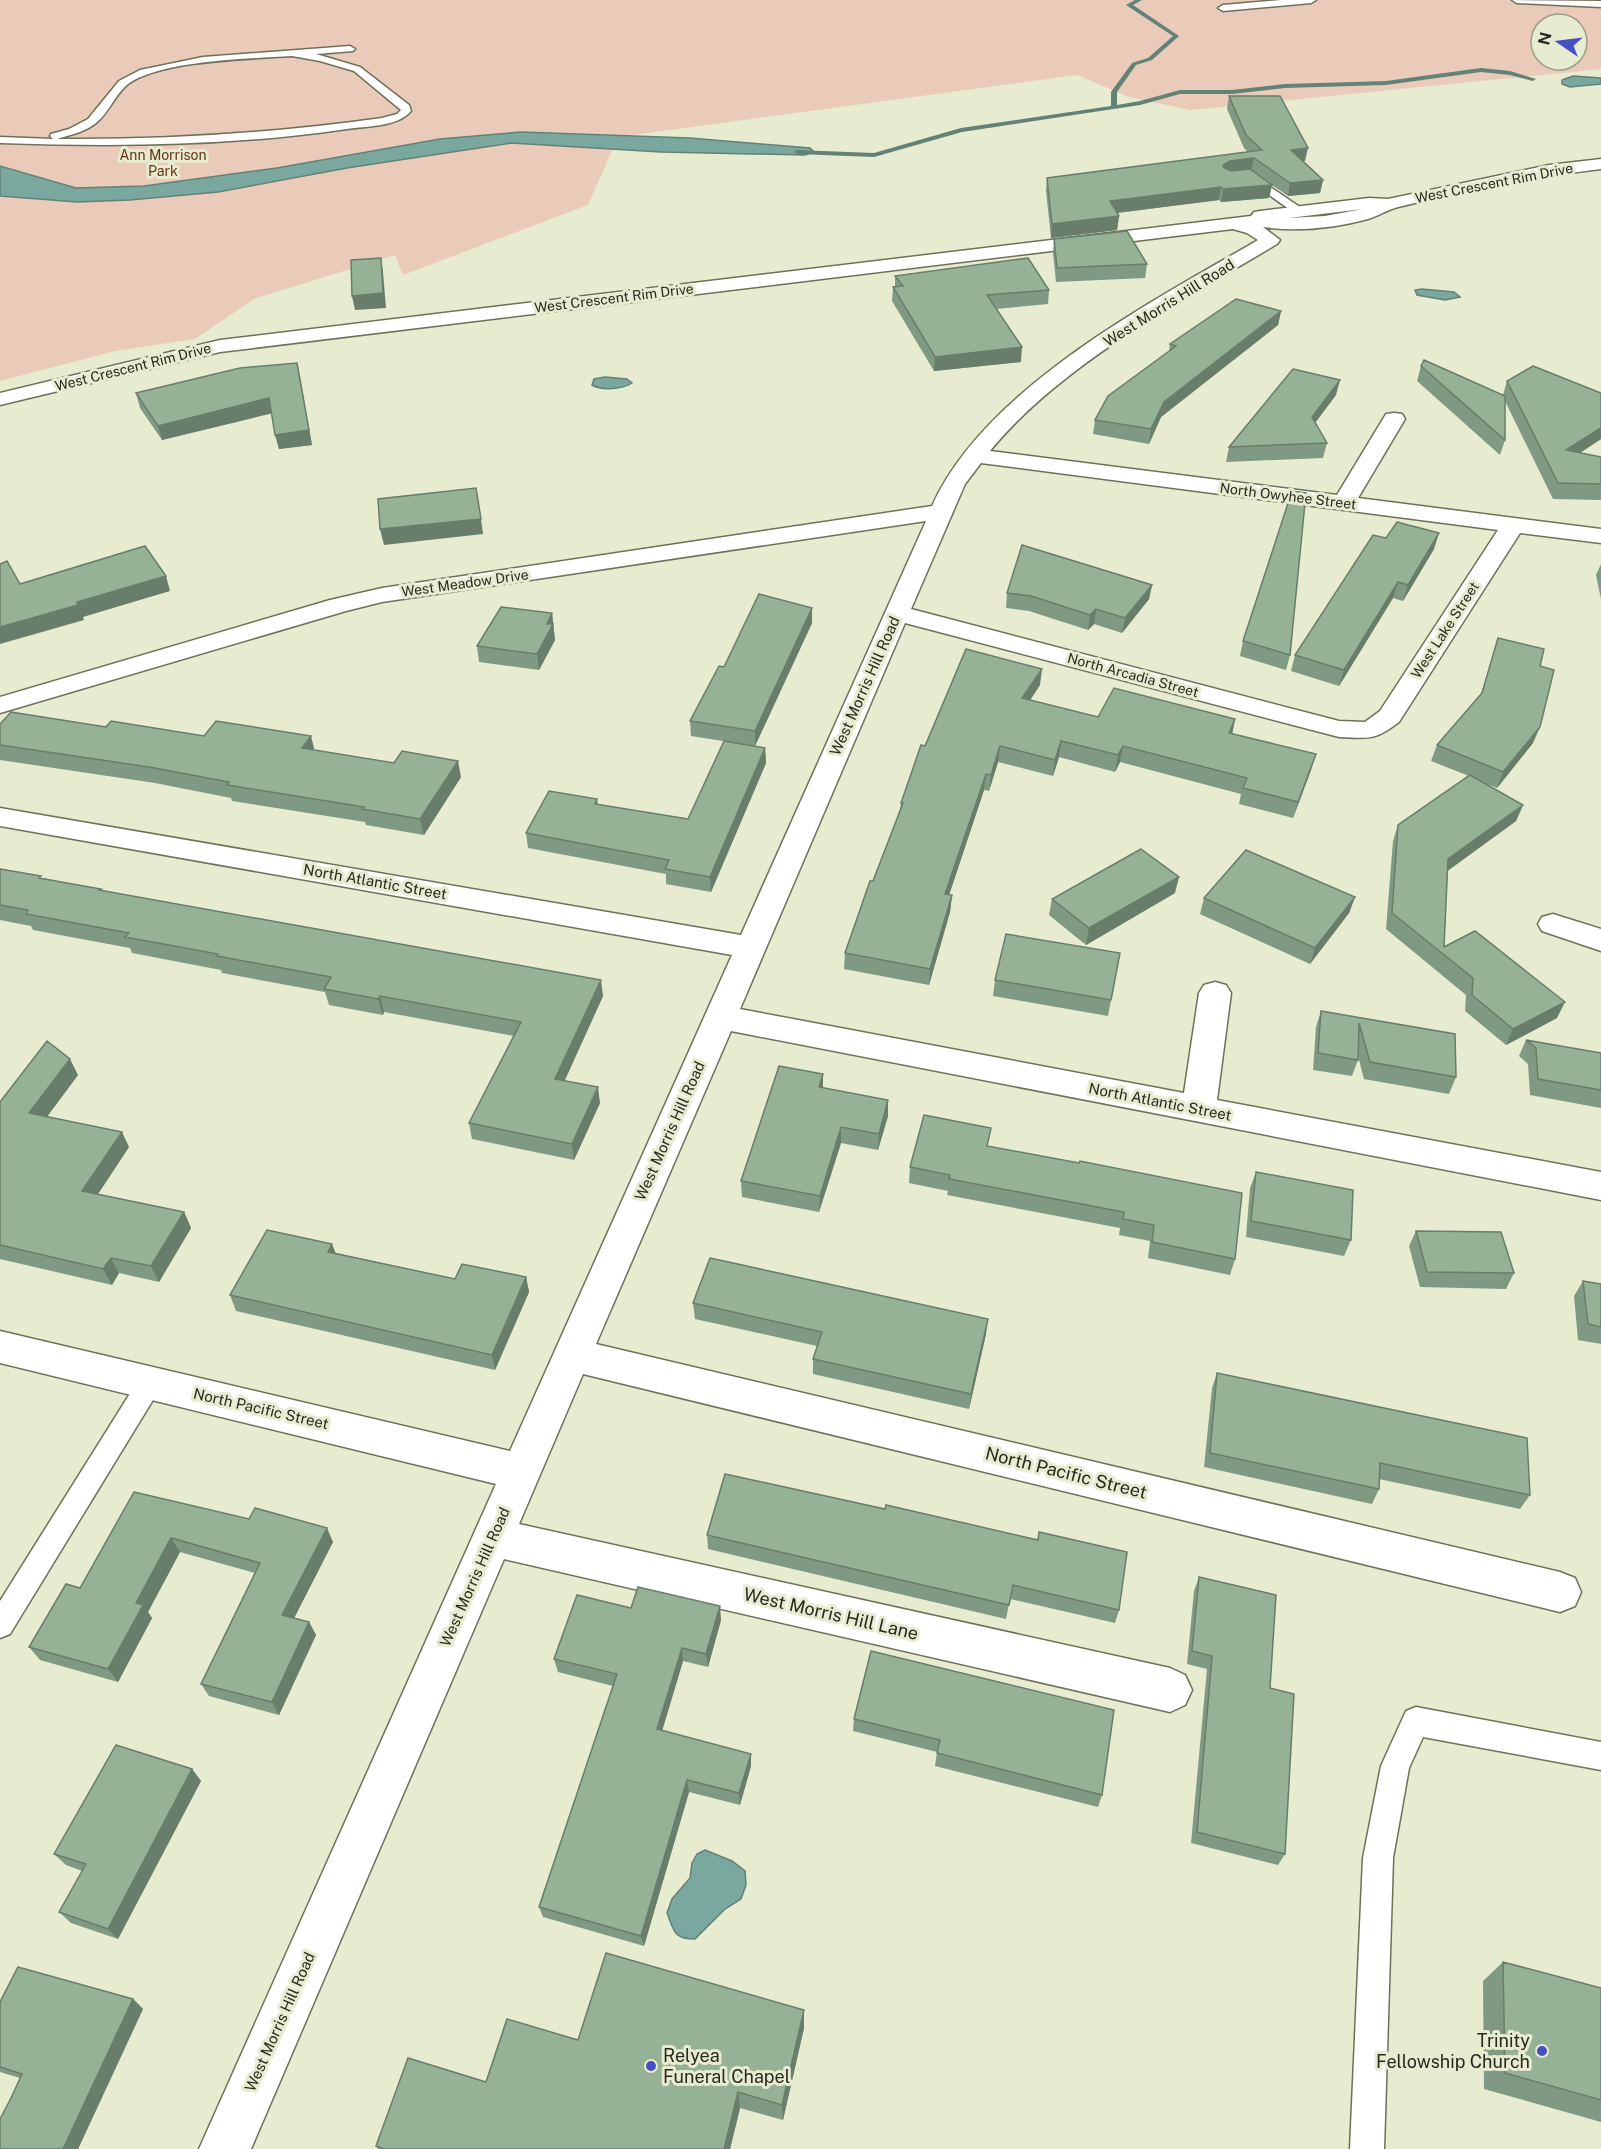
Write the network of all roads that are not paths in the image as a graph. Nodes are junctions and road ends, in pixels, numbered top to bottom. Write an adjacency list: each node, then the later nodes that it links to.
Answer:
1 (1231, 0): 2 (lane)
2 (1296, 0): 3 (lane)
3 (1311, 0)
4 (1517, 0): 5 (lane)
5 (1601, 4)
6 (317, 52): 7 (lane); 8 (lane); 8 (lane)
7 (295, 54): 9 (lane); 11 (lane)
8 (341, 56): 9 (lane)
9 (359, 64): 11 (lane)
10 (0, 140): 11 (lane)
11 (37, 141)
12 (1601, 164): 14 (street, West Crescent Rim Drive)
13 (1239, 178): 16 (lane)
14 (1388, 204): 15 (street, West Crescent Rim Drive); 17 (street, West Crescent Rim Drive)
15 (1329, 208): 16 (street, West Morris Hill Road)
16 (1299, 217): 17 (street, West Crescent Rim Drive); 18 (street, West Morris Hill Road)
17 (1354, 218): 18 (street, West Morris Hill Road)
18 (1264, 230): 19 (street, West Crescent Rim Drive); 21 (street, West Morris Hill Road)
19 (0, 399)
20 (1394, 419): 22 (street)
21 (975, 456): 22 (street, North Owyhee Street); 23 (street, West Morris Hill Road)
22 (1344, 503): 24 (street, North Owyhee Street)
23 (941, 512): 26 (street, West Morris Hill Road); 27 (street, West Meadow Drive)
24 (1513, 525): 25 (street, North Owyhee Street); 28 (street, West Lake Street)
25 (1601, 536)
26 (897, 613): 28 (street, North Arcadia Street); 32 (street, West Morris Hill Road)
27 (0, 705)
28 (1371, 730)
29 (0, 817): 32 (street, North Atlantic Street)
30 (1553, 924): 31 (street)
31 (1601, 940)
32 (750, 947): 34 (street, West Morris Hill Road)
33 (1215, 993): 35 (street)
34 (720, 1017): 35 (street, North Atlantic Street); 38 (street, West Morris Hill Road)
35 (1199, 1109): 36 (street, North Atlantic Street)
36 (1601, 1186)
37 (0, 1347): 39 (street, North Pacific Street)
38 (572, 1355): 40 (street, West Morris Hill Road); 42 (street, North Pacific Street)
39 (150, 1383): 40 (street, North Pacific Street); 43 (lane)
40 (521, 1472): 41 (street, West Morris Hill Road)
41 (493, 1537): 44 (street, West Morris Hill Lane); 46 (street, West Morris Hill Road)
42 (1560, 1592)
43 (0, 1625)
44 (1170, 1690)
45 (1601, 1756): 47 (lane)
46 (225, 2149)
47 (1367, 2149)

